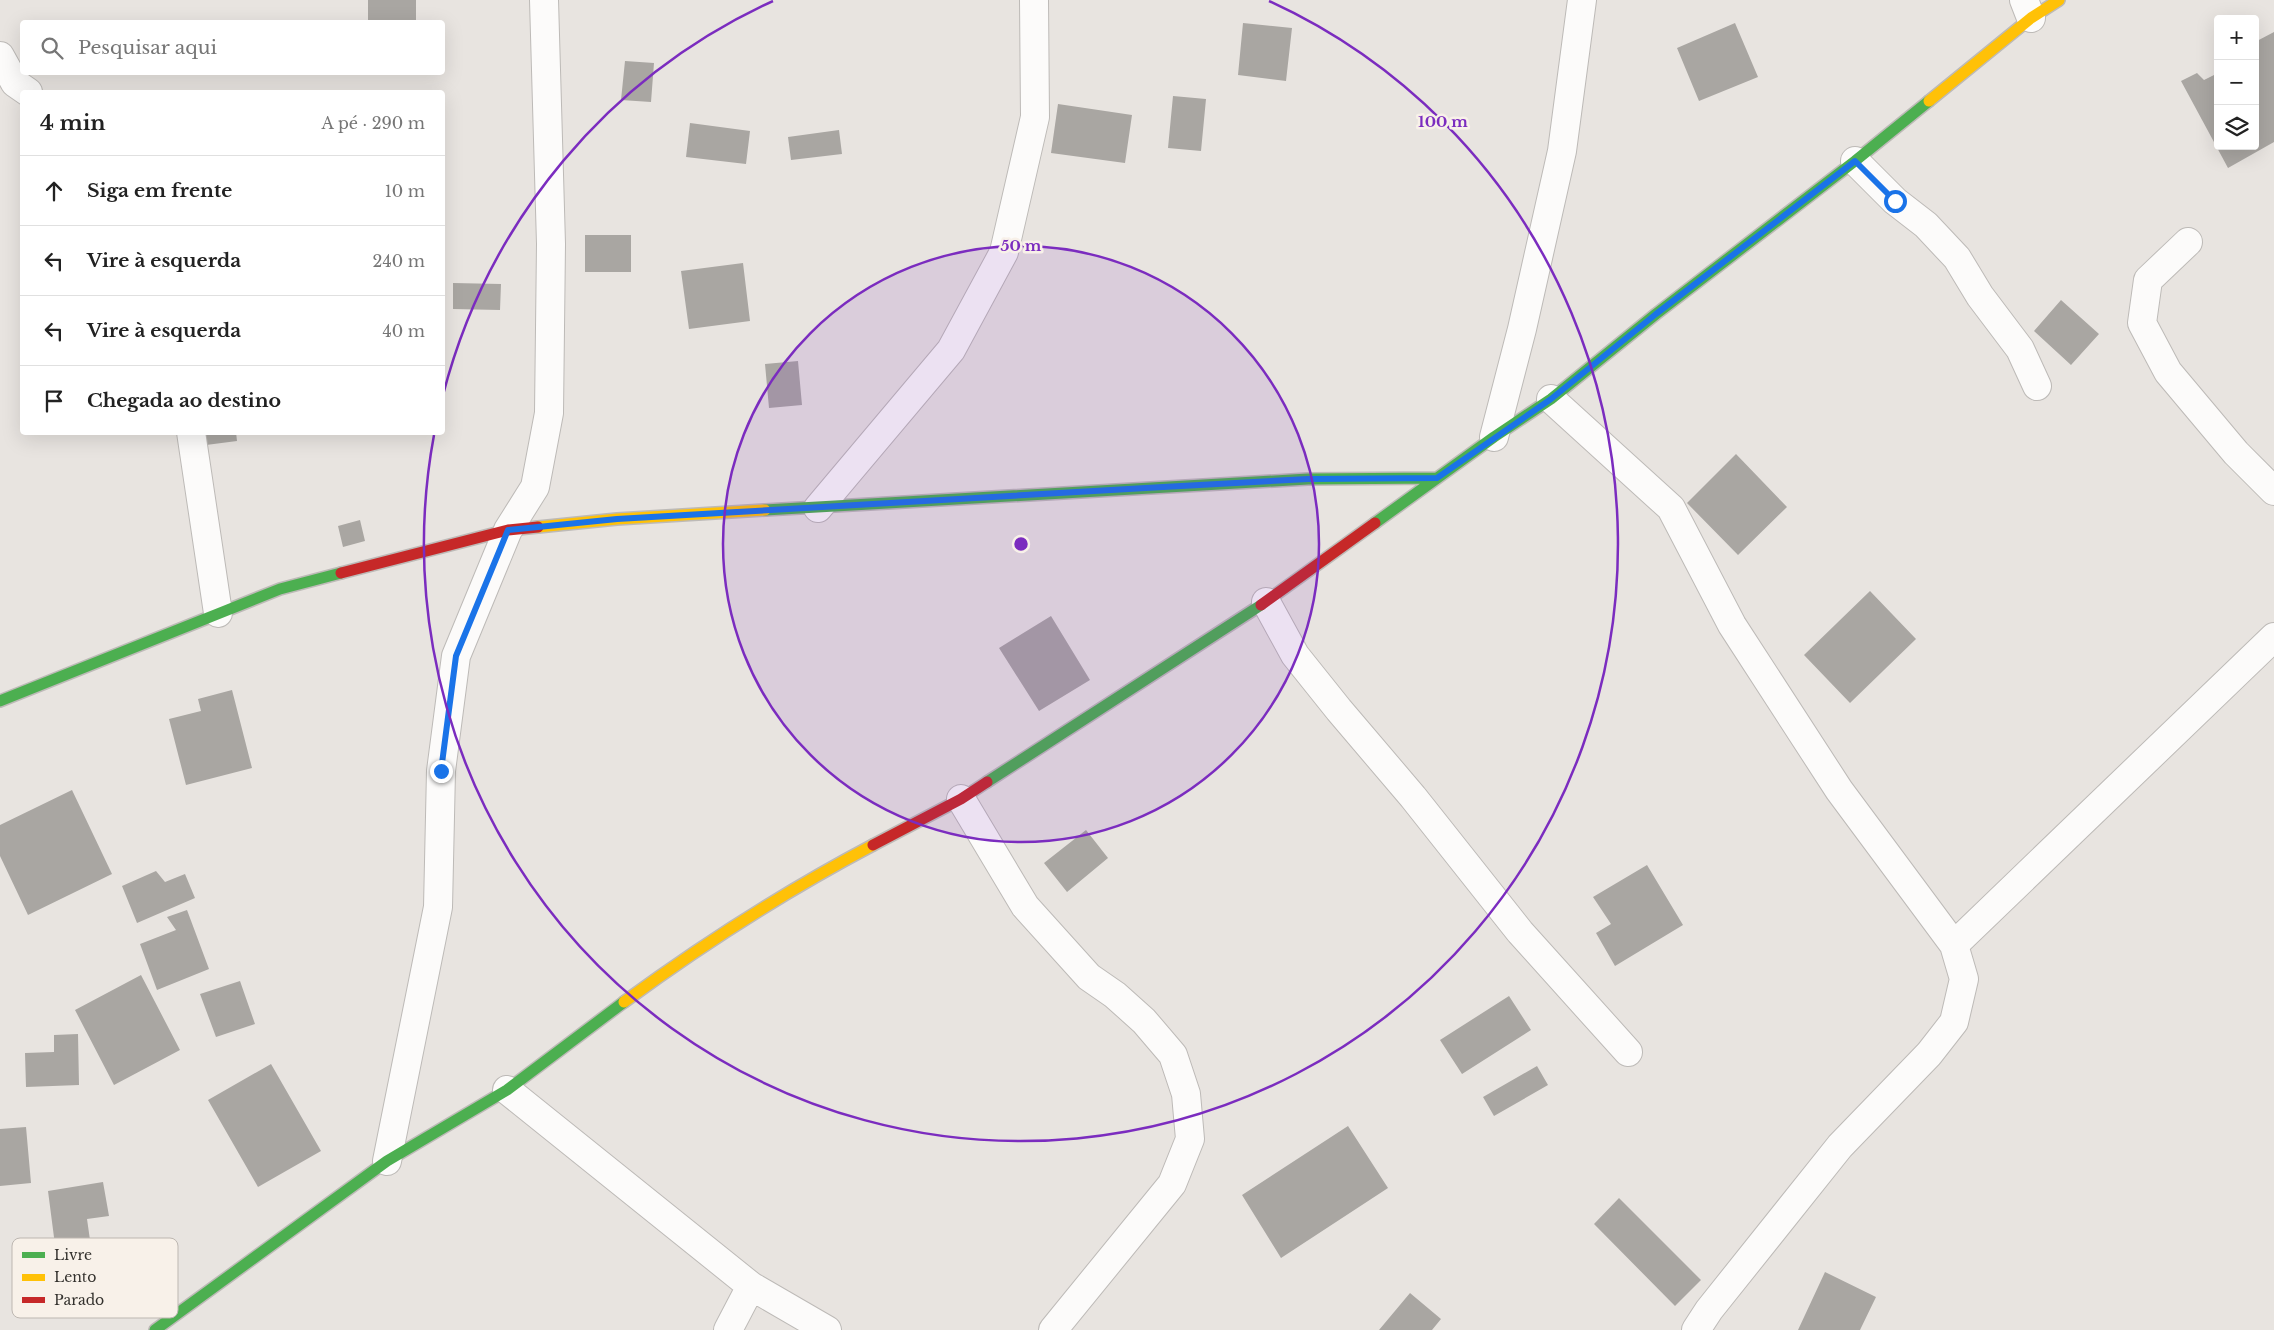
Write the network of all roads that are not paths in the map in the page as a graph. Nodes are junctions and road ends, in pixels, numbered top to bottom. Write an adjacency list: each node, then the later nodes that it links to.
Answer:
1 (544, 0): 17 (street)
2 (1034, 0): 16 (street)
3 (1582, 0): 13 (street)
4 (2059, 0): 5 (street)
5 (2028, 9): 8 (street)
6 (0, 56): 7 (street)
7 (25, 90)
8 (1855, 161): 10 (street); 11 (street)
9 (2188, 242): 15 (street)
10 (2037, 386)
11 (1551, 399): 13 (street); 23 (street)
12 (192, 435): 19 (street)
13 (1494, 437): 14 (street)
14 (1437, 478): 16 (street); 18 (street)
15 (2274, 491)
16 (818, 508): 17 (street)
17 (508, 530): 19 (street); 26 (street)
18 (1266, 602): 22 (street); 24 (street)
19 (218, 612): 21 (street)
20 (2274, 637): 23 (street)
21 (0, 701)
22 (961, 799): 25 (street); 33 (street)
23 (1954, 945): 34 (street)
24 (1628, 1052)
25 (507, 1090): 26 (street); 27 (street)
26 (387, 1161): 28 (street)
27 (751, 1286): 31 (street); 32 (street)
28 (178, 1313)
29 (171, 1318): 30 (street)
30 (155, 1330)
31 (728, 1330)
32 (827, 1330)
33 (1053, 1330)
34 (1696, 1330)

